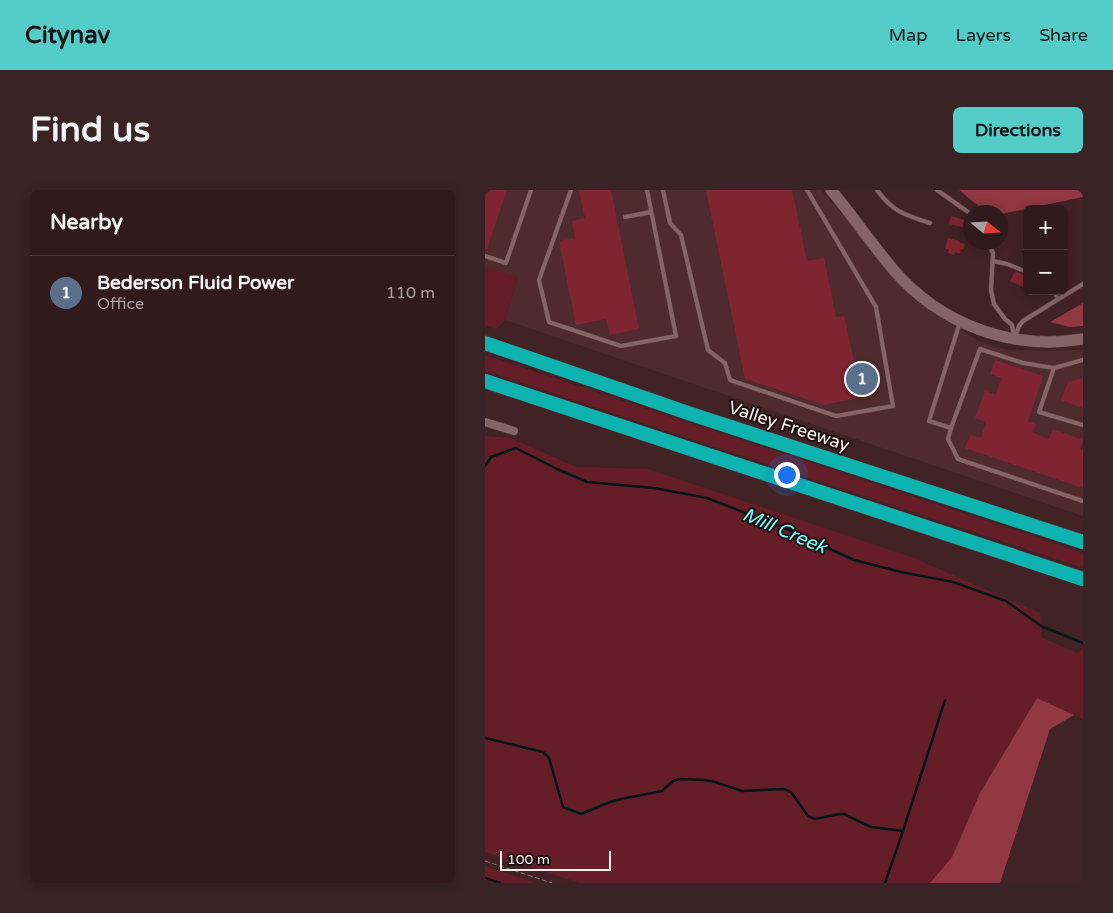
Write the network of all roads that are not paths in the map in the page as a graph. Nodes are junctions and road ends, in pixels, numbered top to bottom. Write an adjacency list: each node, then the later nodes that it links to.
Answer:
1 (531, 190): 14 (lane)
2 (571, 190): 10 (lane)
3 (647, 190): 10 (lane)
4 (663, 190): 5 (lane)
5 (807, 190)
6 (831, 190): 20 (main road)
7 (877, 190): 12 (lane)
8 (937, 190): 9 (lane)
9 (963, 208)
10 (651, 212): 11 (lane)
11 (625, 217)
12 (930, 223)
13 (991, 250): 15 (lane)
14 (485, 256)
15 (993, 261): 16 (lane); 22 (lane)
16 (1023, 270)
17 (1083, 284): 19 (lane)
18 (1056, 295): 19 (lane)
19 (1058, 299): 22 (lane)
20 (960, 322): 22 (main road); 29 (lane)
21 (1083, 339): 22 (main road)
22 (1015, 340)
23 (485, 344): 32 (highway, Valley Freeway)
24 (1083, 360): 25 (lane)
25 (1054, 368): 28 (lane); 29 (lane)
26 (485, 381): 33 (highway)
27 (485, 422): 30 (street)
28 (1083, 426)
29 (951, 428): 31 (lane)
30 (514, 431)
31 (1083, 501)
32 (1083, 542)
33 (1083, 579)

